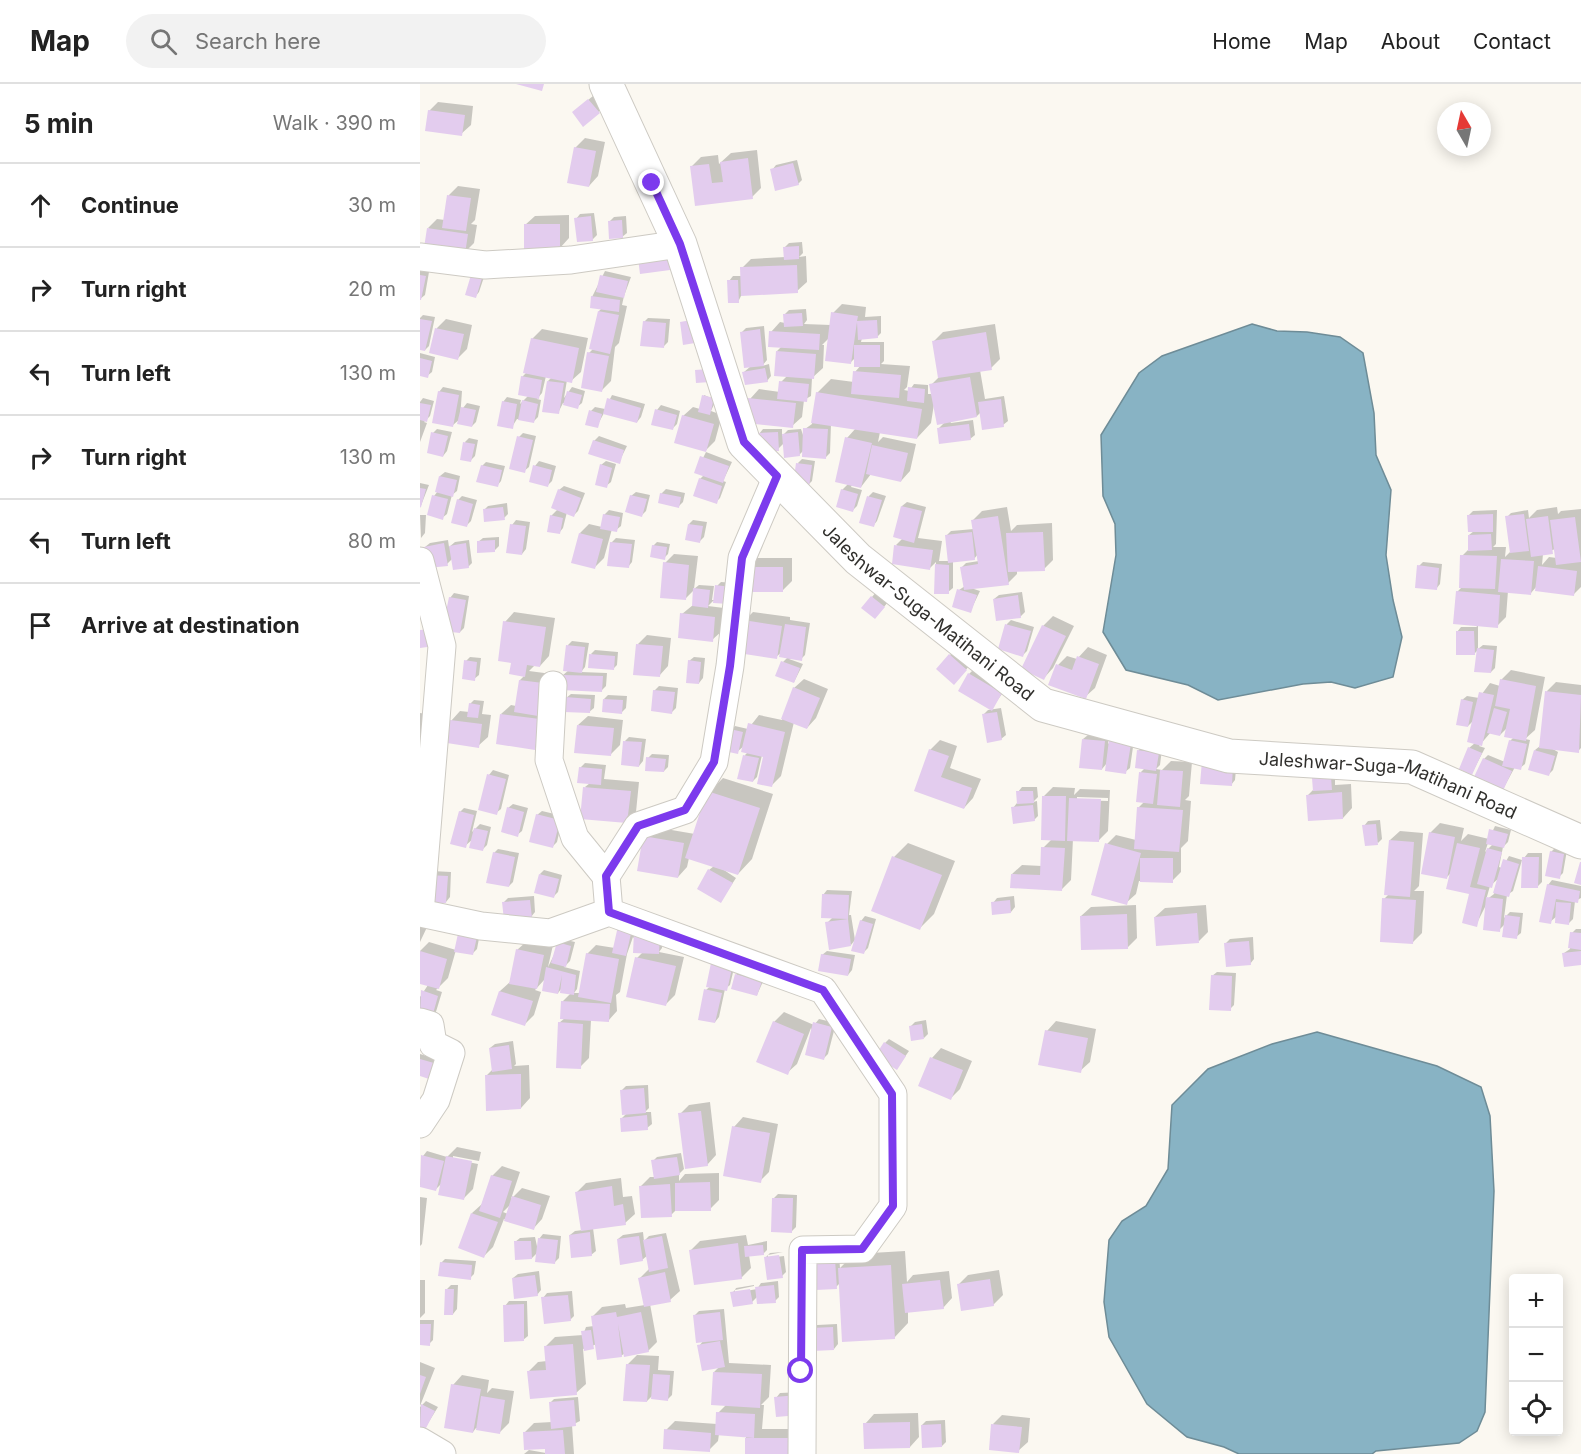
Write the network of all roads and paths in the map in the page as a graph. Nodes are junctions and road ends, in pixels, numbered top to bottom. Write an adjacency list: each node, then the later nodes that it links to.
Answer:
1 (606, 84): 2 (main road, Jaleshwar-Suga-Matihani Road)
2 (680, 244): 3 (street); 4 (main road, Jaleshwar-Suga-Matihani Road)
3 (420, 257)
4 (777, 476): 7 (main road, Jaleshwar-Suga-Matihani Road); 8 (street)
5 (420, 561): 10 (street)
6 (553, 685): 8 (street)
7 (1581, 842)
8 (606, 876): 9 (street)
9 (609, 912): 10 (street); 15 (street)
10 (420, 913)
11 (420, 1022): 12 (street)
12 (420, 1124)
13 (420, 1441): 14 (street)
14 (442, 1454)
15 (802, 1454)

